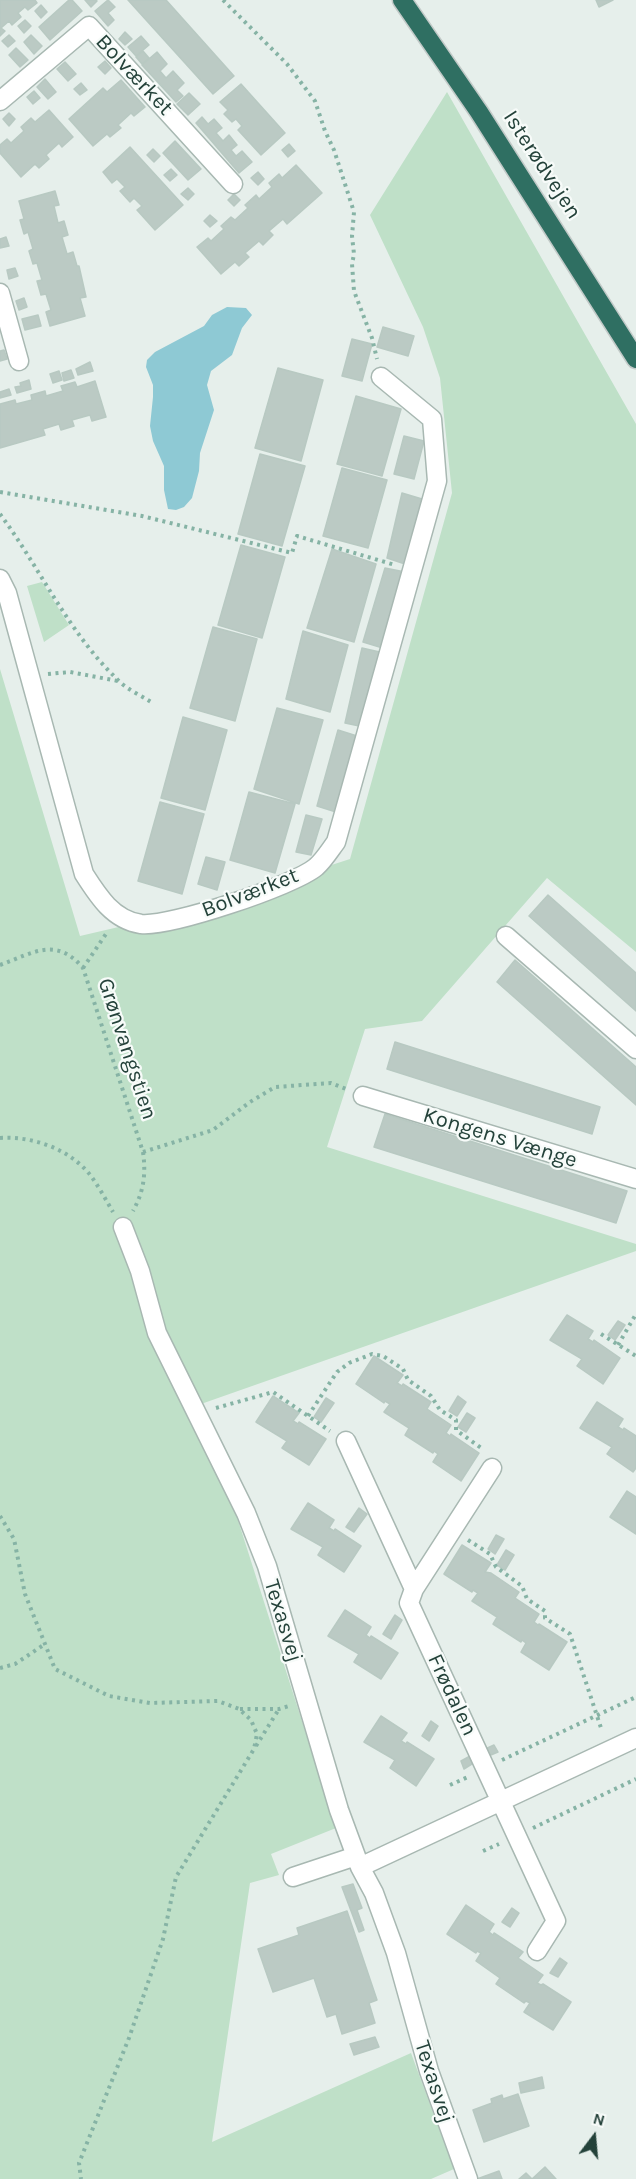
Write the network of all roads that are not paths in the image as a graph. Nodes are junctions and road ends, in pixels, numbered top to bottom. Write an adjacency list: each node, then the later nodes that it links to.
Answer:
1 (402, 0): 5 (highway, Isterødvejen)
2 (0, 101): 3 (street, Bolværket)
3 (233, 184)
4 (0, 293): 6 (street)
5 (636, 358)
6 (19, 361)
7 (381, 377): 8 (street, Bolværket)
8 (0, 579)
9 (506, 936): 10 (street)
10 (636, 1049)
11 (363, 1096): 12 (street, Kongens Vænge)
12 (636, 1179)
13 (123, 1227): 19 (street, Texasvej)
14 (346, 1441): 16 (street, Frødalen)
15 (492, 1468): 16 (street)
16 (414, 1588): 18 (street, Frødalen)
17 (636, 1738): 18 (street)
18 (501, 1802): 19 (street); 21 (street, Frødalen)
19 (358, 1862): 20 (street); 22 (street, Texasvej)
20 (293, 1877)
21 (537, 1951)
22 (468, 2179)

